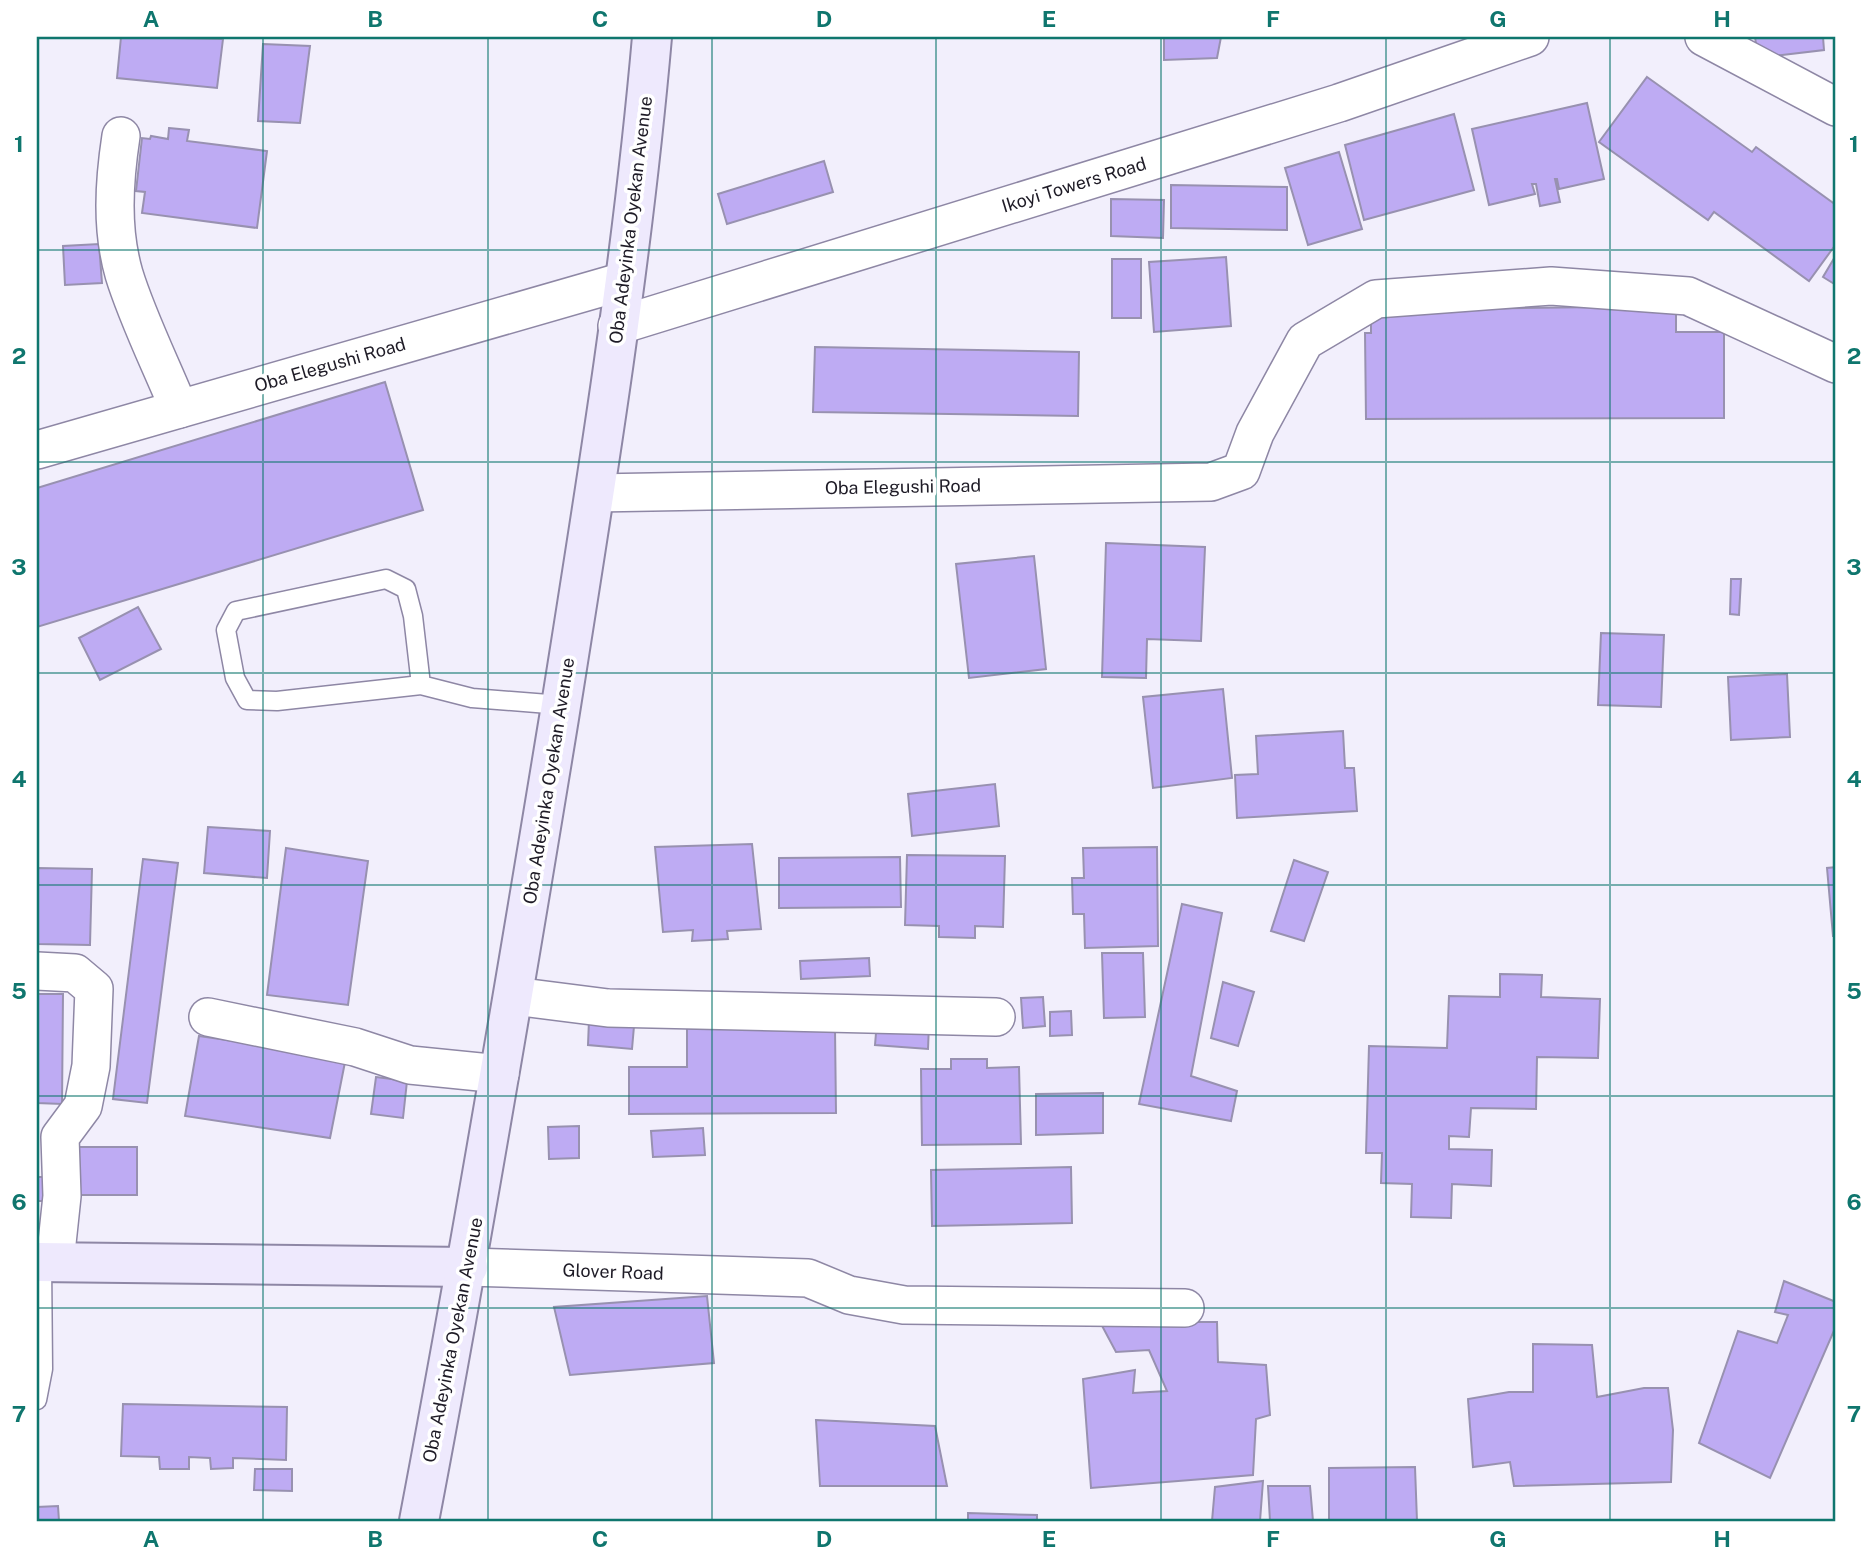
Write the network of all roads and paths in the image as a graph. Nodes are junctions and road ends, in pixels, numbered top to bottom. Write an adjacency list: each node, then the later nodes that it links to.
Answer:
1 (652, 37): 6 (main road, Oba Adeyinka Oyekan Avenue)
2 (1530, 37): 7 (street, Ikoyi Towers Road)
3 (1704, 37): 4 (street)
4 (1836, 107)
5 (121, 136): 9 (street)
6 (624, 281): 7 (main road, Oba Adeyinka Oyekan Avenue); 9 (street, Oba Elegushi Road)
7 (617, 326): 11 (main road, Oba Adeyinka Oyekan Avenue)
8 (1836, 364): 11 (street, Oba Elegushi Road)
9 (179, 409): 10 (street, Oba Elegushi Road)
10 (37, 450)
11 (596, 493): 13 (main road, Oba Adeyinka Oyekan Avenue)
12 (421, 685): 12 (lane); 13 (lane)
13 (561, 705): 15 (main road, Oba Adeyinka Oyekan Avenue)
14 (37, 971): 19 (street)
15 (514, 996): 17 (street); 18 (main road, Oba Adeyinka Oyekan Avenue)
16 (208, 1017): 18 (street)
17 (996, 1017)
18 (500, 1074): 21 (main road, Oba Adeyinka Oyekan Avenue)
19 (49, 1137): 20 (street)
20 (44, 1262): 21 (main road, Glover Road); 23 (lane)
21 (468, 1267): 22 (street, Glover Road); 24 (main road, Oba Adeyinka Oyekan Avenue)
22 (1185, 1308)
23 (37, 1400)
24 (419, 1521)

